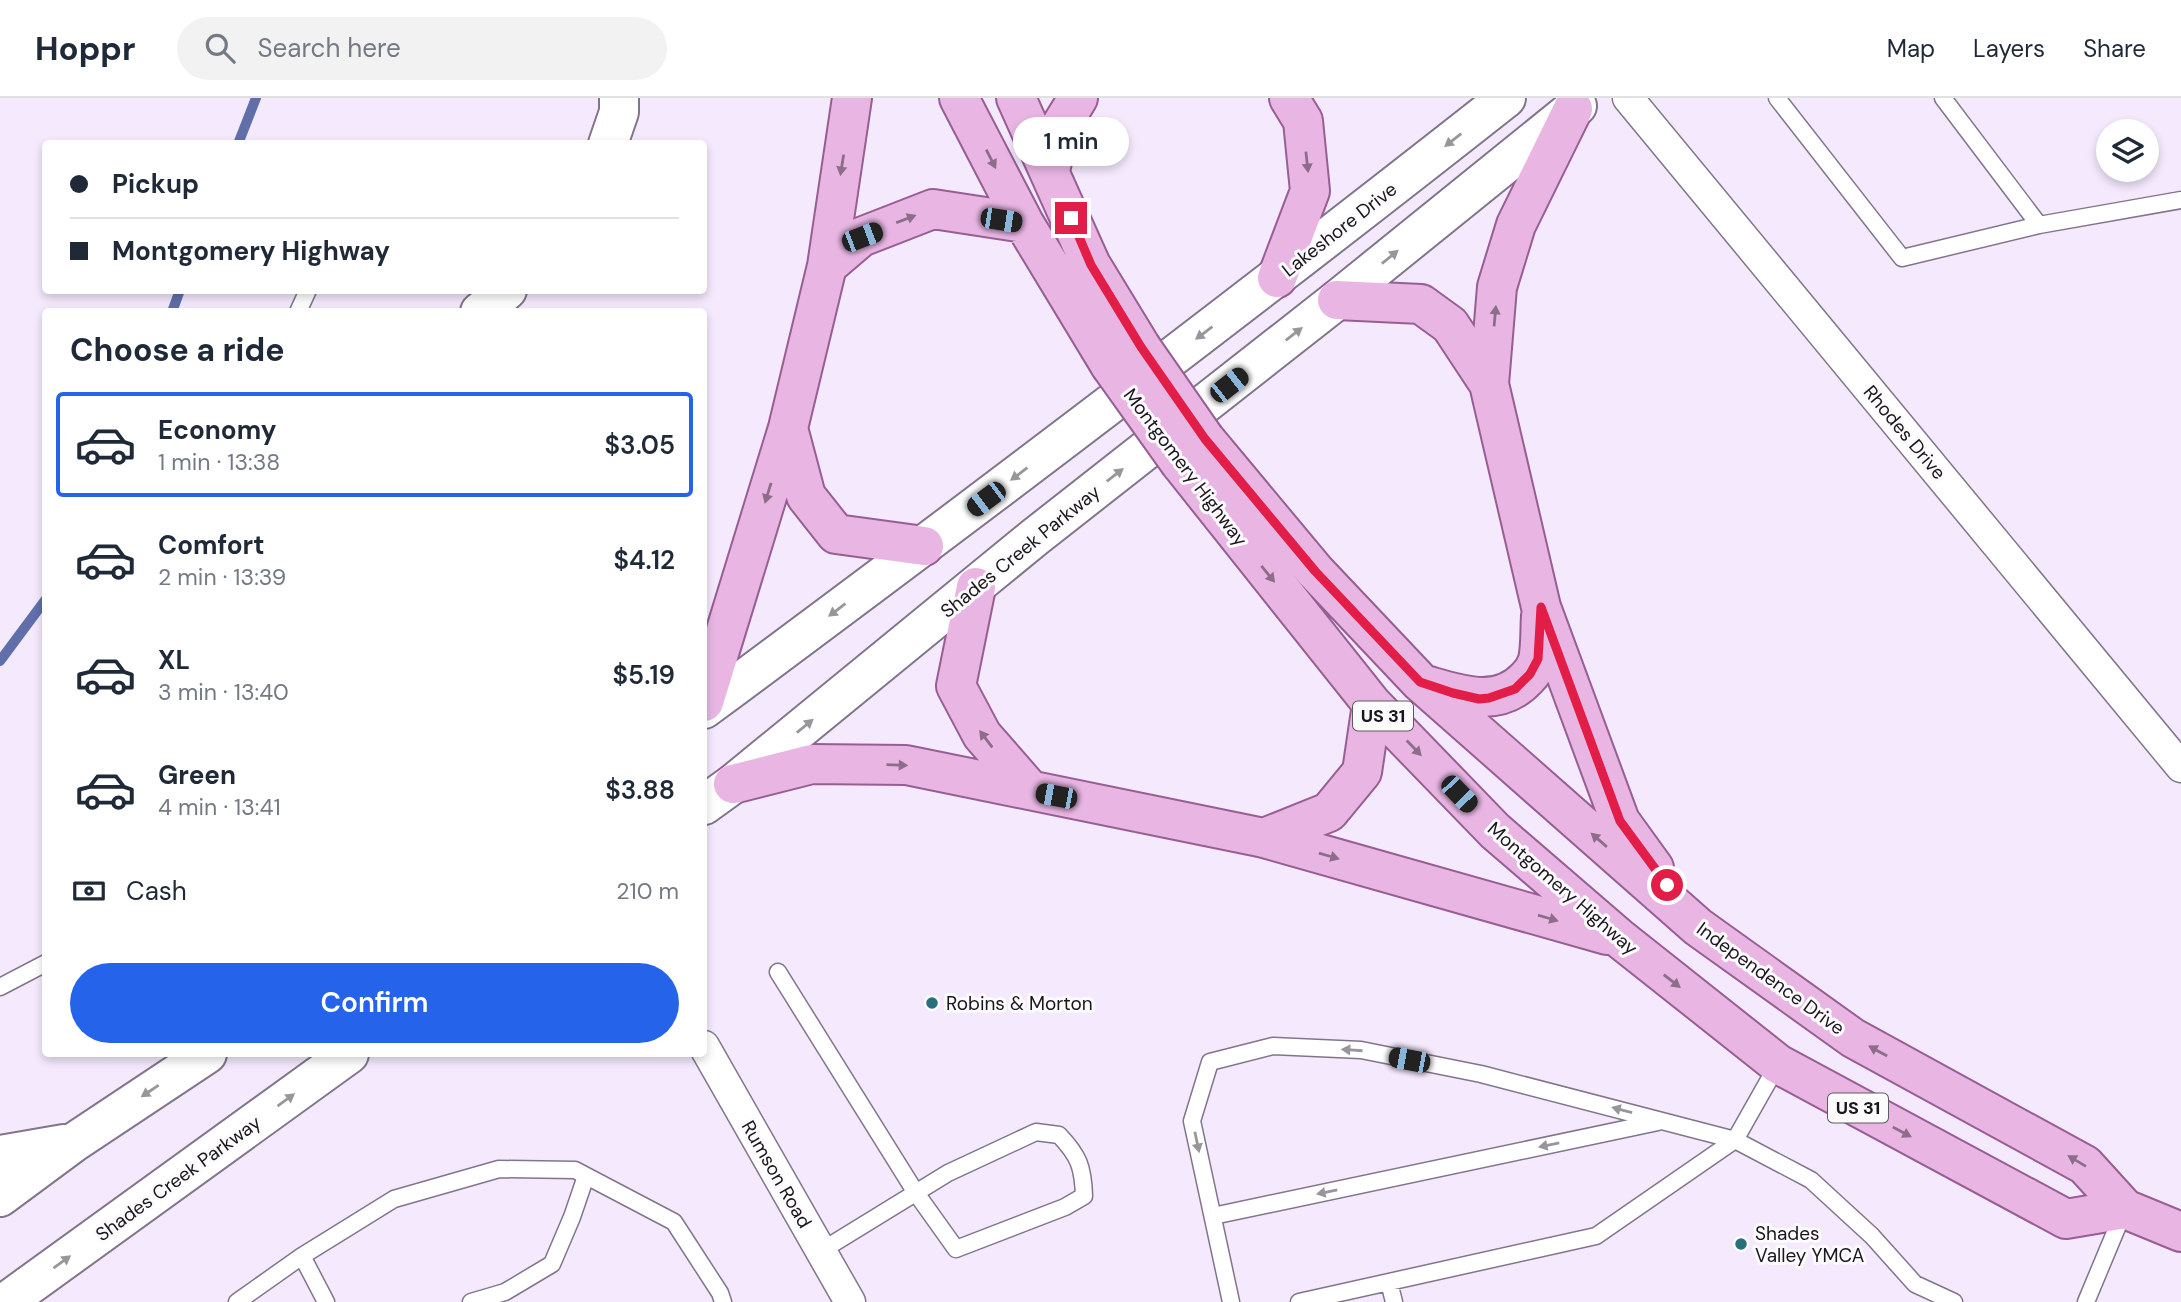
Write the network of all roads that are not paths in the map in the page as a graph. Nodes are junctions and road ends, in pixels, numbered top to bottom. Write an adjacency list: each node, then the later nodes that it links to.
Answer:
1 (620, 98): 12 (main road)
2 (852, 98): 17 (main road, one-way to 17)
3 (959, 98): 15 (main road, Montgomery Highway / US 31, one-way to 15)
4 (1016, 98): 13 (main road, Montgomery Highway / US 31)
5 (1078, 98): 13 (main road)
6 (1289, 98): 18 (main road, one-way to 18)
7 (1506, 98): 18 (main road, Lakeshore Drive, one-way to 18)
8 (1628, 98): 32 (street, Rhodes Drive)
9 (1777, 98): 16 (lane)
10 (1943, 98): 16 (lane)
11 (1580, 104): 19 (main road, one-way to 11); 21 (main road, one-way to 11)
12 (609, 140)
13 (1050, 171): 20 (main road, Montgomery Highway / US 31)
14 (2181, 200): 16 (lane)
15 (1024, 223): 17 (main road, one-way to 15); 20 (main road, Montgomery Highway / US 31)
16 (2039, 225)
17 (827, 265): 22 (main road)
18 (1278, 278): 20 (main road, Lakeshore Drive, one-way to 20)
19 (1337, 300): 21 (main road); 26 (main road, Shades Creek Parkway, one-way to 19)
20 (1140, 356): 23 (main road, Montgomery Highway / US 31, bridge); 24 (main road, one-way to 24)
21 (1489, 384): 27 (main road)
22 (788, 428): 24 (main road); 29 (main road, one-way to 29)
23 (1192, 451): 25 (main road, Montgomery Highway / US 31); 30 (main road, Montgomery Highway / US 31, one-way to 30)
24 (924, 546): 31 (main road, one-way to 31)
25 (1315, 571): 28 (main road, Independence Drive / US 31)
26 (976, 587): 33 (main road, one-way to 26); 34 (main road, Shades Creek Parkway, one-way to 26)
27 (1541, 607): 28 (main road); 36 (main road)
28 (1420, 682): 36 (main road, Independence Drive / US 31, one-way to 28)
29 (707, 692)
30 (1372, 704): 35 (main road); 37 (main road, Montgomery Highway / US 31, one-way to 37)
31 (707, 707)
32 (2180, 764)
33 (1030, 790): 34 (main road, one-way to 33); 35 (main road)
34 (718, 795)
35 (1264, 838): 37 (main road, one-way to 37)
36 (1699, 927): 52 (main road, Independence Drive / US 31, one-way to 36)
37 (1619, 938): 44 (main road, Montgomery Highway / US 31, one-way to 44)
38 (42, 965): 40 (lane)
39 (778, 972): 50 (lane)
40 (0, 987)
41 (707, 1051): 55 (street, Rumson Road)
42 (202, 1057): 47 (main road, one-way to 47)
43 (345, 1057): 59 (main road, Shades Creek Parkway, one-way to 43)
44 (1778, 1064): 46 (lane); 52 (main road, Montgomery Highway / US 31, one-way to 52)
45 (1664, 1121): 46 (lane); 53 (lane, one-way to 53); 53 (lane, one-way to 53)
46 (1735, 1140): 57 (lane); 58 (lane)
47 (73, 1143): 48 (main road); 51 (main road)
48 (0, 1156)
49 (586, 1176): 56 (lane); 62 (lane); 63 (lane)
50 (916, 1193): 50 (lane); 55 (lane)
51 (0, 1197)
52 (2124, 1209): 54 (main road, Independence Drive / US 31); 70 (lane)
53 (1213, 1216): 65 (lane)
54 (2181, 1232)
55 (821, 1251): 64 (street, Rumson Road)
56 (302, 1256): 60 (lane); 61 (lane)
57 (1389, 1282): 66 (lane); 67 (lane)
58 (1915, 1284): 68 (lane); 69 (lane)
59 (6, 1302)
60 (237, 1302)
61 (326, 1302)
62 (471, 1302)
63 (723, 1302)
64 (850, 1302)
65 (1231, 1302)
66 (1299, 1302)
67 (1394, 1302)
68 (1913, 1302)
69 (1954, 1302)
70 (2087, 1302)

